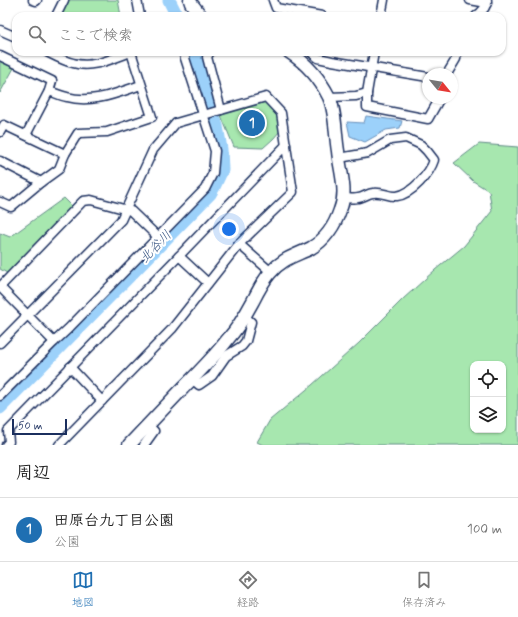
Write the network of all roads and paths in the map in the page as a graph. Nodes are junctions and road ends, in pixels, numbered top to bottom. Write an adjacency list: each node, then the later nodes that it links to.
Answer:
1 (33, 0): 2 (street)
2 (37, 0)
3 (64, 0): 10 (street)
4 (137, 0): 11 (street)
5 (190, 0): 12 (main road)
6 (384, 0): 14 (street)
7 (470, 0): 8 (street)
8 (487, 2): 15 (street)
9 (275, 8): 13 (street)
10 (58, 12)
11 (139, 12)
12 (198, 12)
13 (298, 12)
14 (382, 12)
15 (482, 12)
16 (0, 30): 17 (street)
17 (12, 35)
18 (0, 56): 32 (street)
19 (54, 56): 20 (street)
20 (119, 56)
21 (132, 56): 31 (street)
22 (184, 56): 37 (street)
23 (208, 56): 36 (street)
24 (295, 56): 34 (main road)
25 (316, 56): 28 (street)
26 (373, 56): 28 (street)
27 (456, 56): 29 (street)
28 (371, 68): 30 (street); 33 (street)
29 (450, 68)
30 (422, 76)
31 (141, 85): 32 (street); 41 (street)
32 (49, 90): 39 (street)
33 (367, 93): 34 (street); 35 (street)
34 (329, 97): 42 (main road)
35 (437, 104)
36 (220, 110): 37 (street); 40 (street)
37 (204, 115): 47 (street); 48 (street)
38 (0, 132): 39 (street)
39 (26, 134): 41 (street)
40 (286, 145): 49 (street); 50 (street)
41 (65, 154): 44 (street)
42 (339, 158): 45 (main road); 45 (street)
43 (0, 161): 44 (street)
44 (41, 182): 46 (street)
45 (343, 198): 51 (main road)
46 (0, 202)
47 (126, 209): 48 (street); 53 (street); 54 (street)
48 (158, 237): 55 (street)
49 (239, 244): 51 (street); 52 (street)
50 (179, 256): 52 (street); 57 (street)
51 (270, 272): 60 (main road)
52 (208, 283): 59 (street)
53 (0, 287): 54 (street)
54 (28, 315): 55 (street); 56 (street)
55 (54, 342): 58 (street)
56 (0, 344)
57 (70, 367): 59 (street); 61 (street)
58 (0, 396)
59 (102, 401): 62 (street)
60 (148, 425): 63 (main road); 64 (street)
61 (6, 445)
62 (59, 445)
63 (129, 445)
64 (144, 445)

